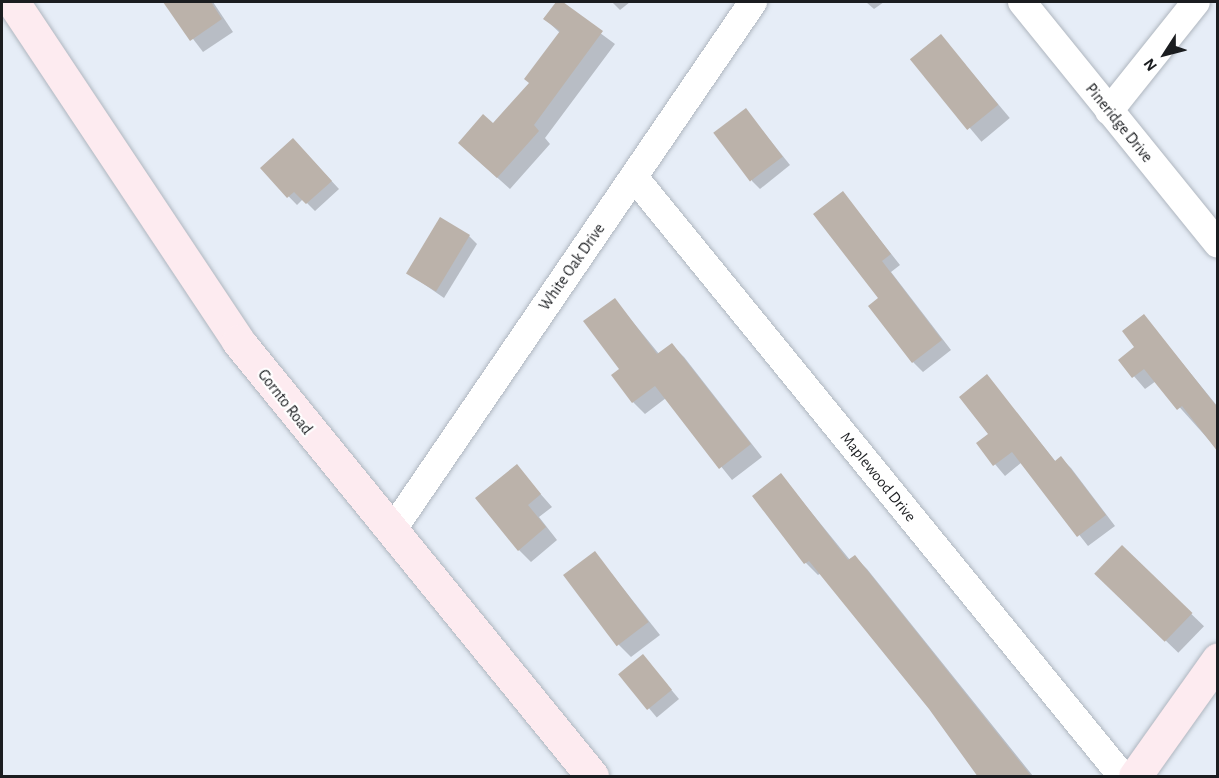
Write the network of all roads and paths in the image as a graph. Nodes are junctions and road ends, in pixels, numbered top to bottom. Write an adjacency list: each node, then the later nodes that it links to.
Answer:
1 (13, 2): 8 (main road, Gornto Road)
2 (753, 2): 6 (street, White Oak Drive)
3 (1022, 2): 5 (street, Pineridge Drive)
4 (1196, 2): 5 (street)
5 (1109, 111): 7 (street, Pineridge Drive)
6 (634, 177): 8 (street, White Oak Drive); 11 (street, Maplewood Drive)
7 (1218, 244)
8 (391, 532): 10 (main road, Gornto Road)
9 (1218, 659): 12 (main road)
10 (592, 777)
11 (1122, 777)
12 (1135, 777)

